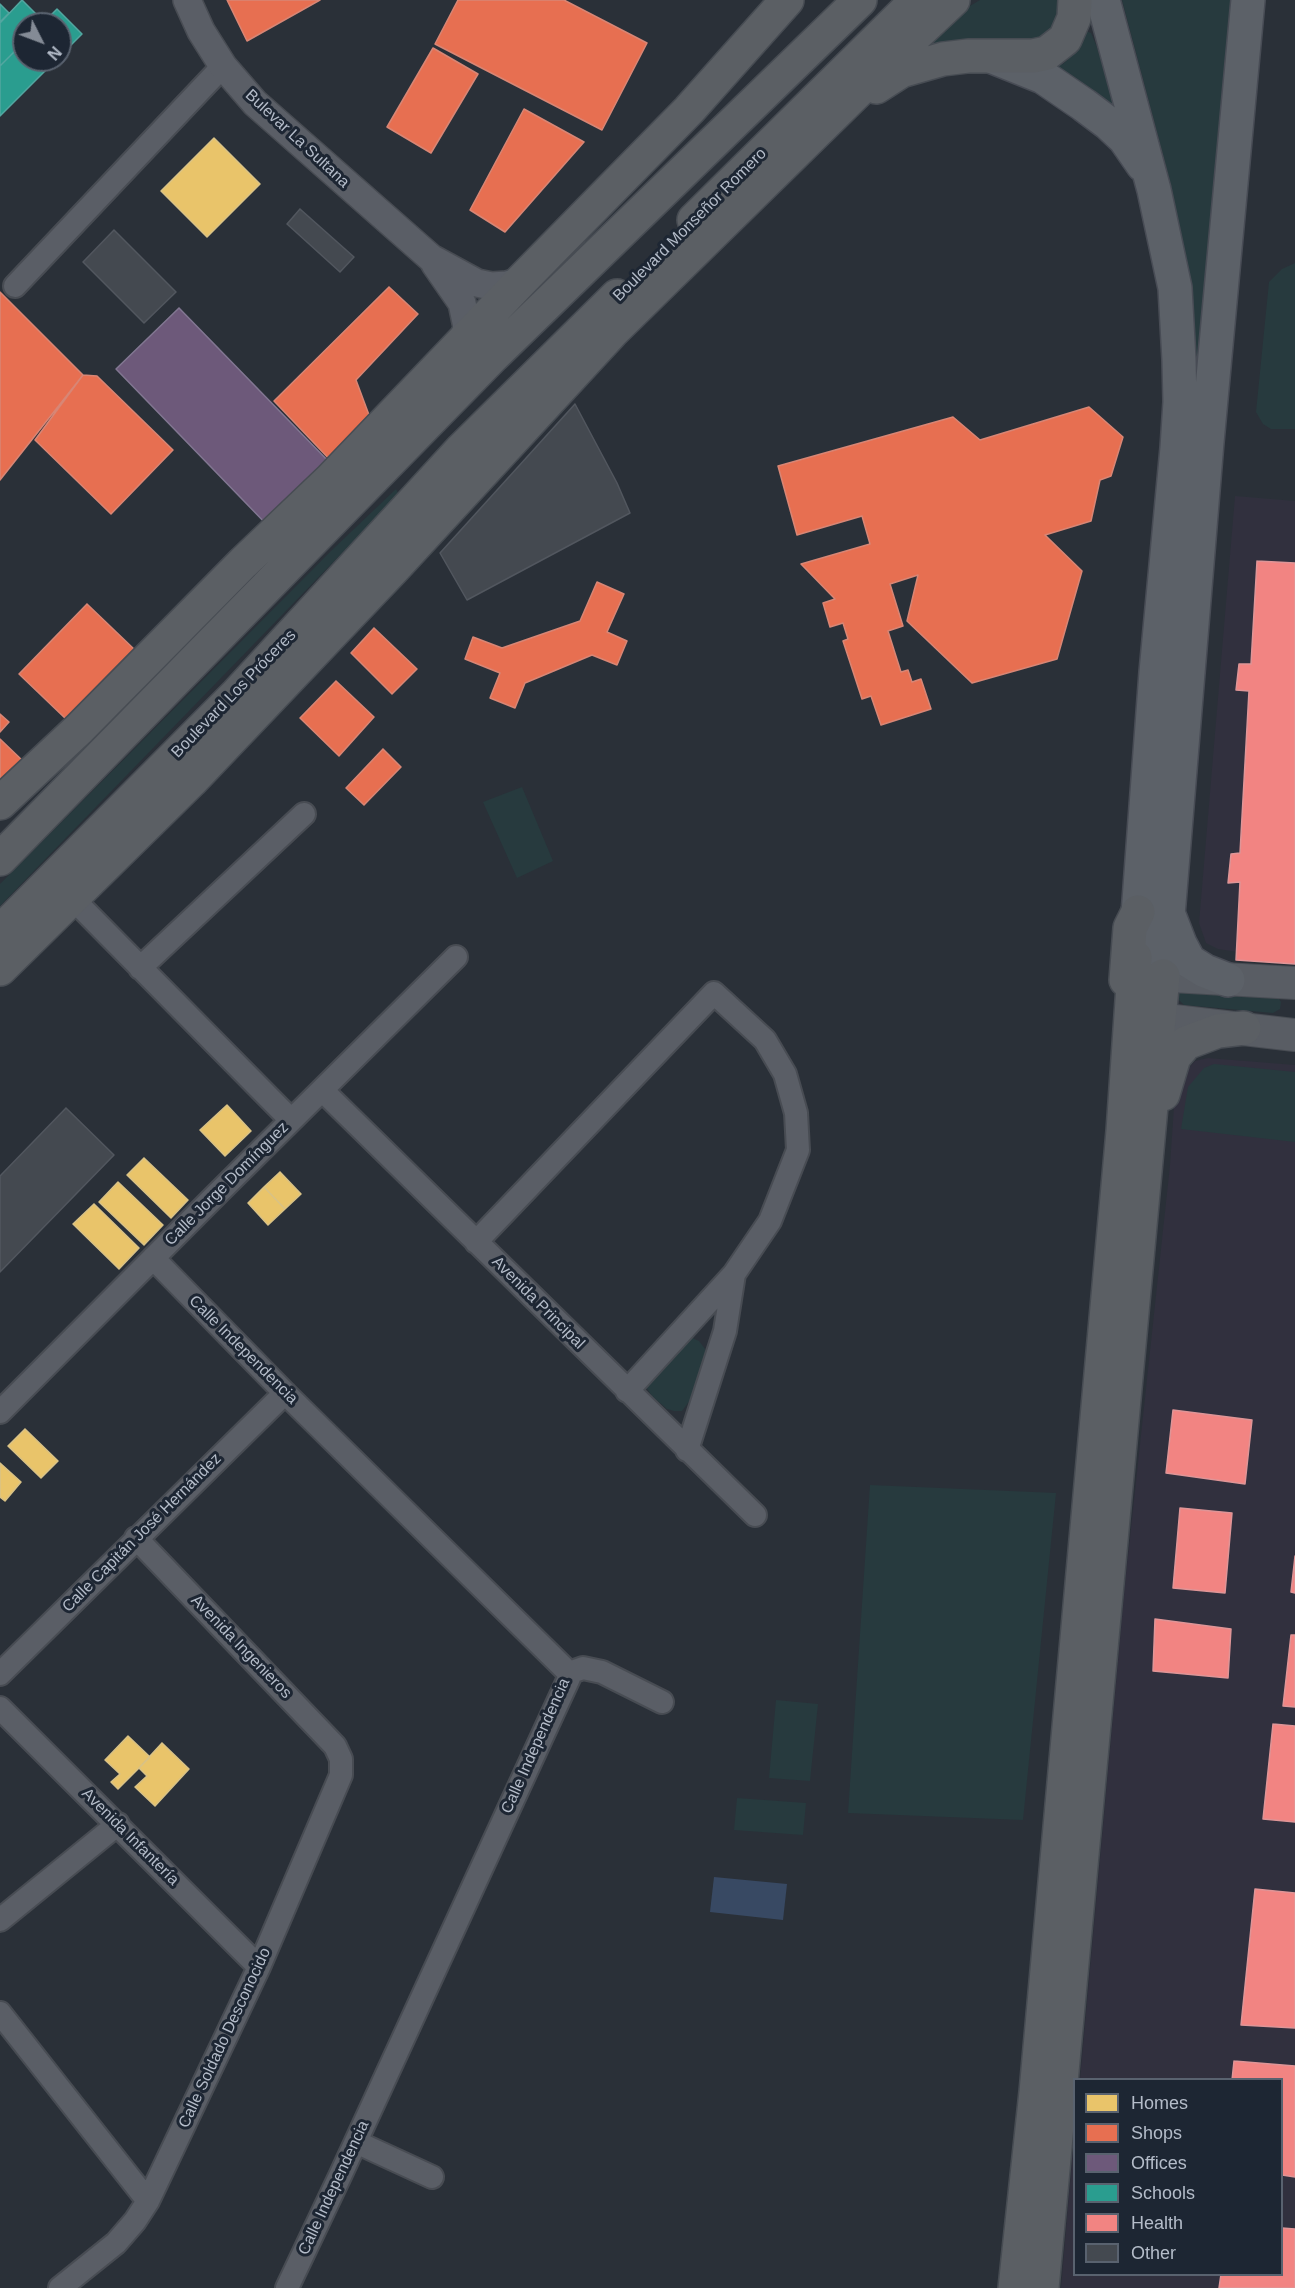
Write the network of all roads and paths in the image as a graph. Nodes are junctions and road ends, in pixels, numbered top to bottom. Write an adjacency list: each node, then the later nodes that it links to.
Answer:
1 (187, 0): 10 (street, Bulevar La Sultana)
2 (787, 0): 14 (highway)
3 (860, 0): 20 (highway)
4 (917, 0): 17 (highway, Boulevard Monseñor Romero)
5 (953, 0): 11 (highway)
6 (1075, 0): 9 (highway)
7 (1103, 0): 12 (main road)
8 (1248, 0): 26 (main road)
9 (988, 56): 11 (highway); 12 (main road)
10 (223, 66): 13 (street, Bulevar La Sultana); 15 (street)
11 (834, 115): 19 (highway)
12 (1154, 190): 26 (main road)
13 (431, 258): 14 (street, Bulevar La Sultana); 16 (street, Bulevar La Sultana)
14 (521, 281): 16 (highway)
15 (15, 286)
16 (463, 341): 18 (highway)
17 (462, 449): 21 (highway, Boulevard Los Próceres)
18 (331, 479): 20 (highway); 22 (highway)
19 (419, 540): 21 (highway); 25 (highway)
20 (201, 652): 24 (highway)
21 (237, 693): 27 (highway, Boulevard Los Próceres)
22 (0, 803)
23 (304, 814): 29 (street)
24 (0, 859)
25 (72, 898): 29 (street); 30 (highway)
26 (1154, 913): 31 (main road); 32 (main road); 39 (highway)
27 (0, 932)
28 (456, 957): 37 (street, Calle Jorge Domínguez)
29 (140, 968): 38 (street)
30 (0, 969)
31 (1144, 969): 32 (main road); 34 (highway)
32 (1228, 980): 33 (main road)
33 (1294, 983): 36 (main road)
34 (1145, 1018): 35 (main road); 39 (highway); 40 (highway)
35 (1245, 1028): 36 (main road); 40 (highway)
36 (1291, 1034)
37 (322, 1090): 38 (street, Calle Jorge Domínguez); 41 (street, Avenida Principal)
38 (291, 1120): 42 (street, Calle Jorge Domínguez)
39 (1123, 1131): 44 (highway)
40 (1147, 1156): 44 (highway)
41 (476, 1242): 43 (street); 45 (street, Avenida Principal)
42 (153, 1258): 46 (street, Calle Independencia); 47 (street, Calle Jorge Domínguez)
43 (734, 1274): 45 (street); 48 (street)
44 (1113, 1383): 51 (highway)
45 (627, 1391): 48 (street, Avenida Principal)
46 (285, 1393): 50 (street, Calle Capitán José Hernández); 52 (street, Calle Independencia)
47 (0, 1412)
48 (687, 1450): 49 (street, Avenida Principal)
49 (755, 1515)
50 (136, 1538): 53 (street, Calle Capitán José Hernández); 56 (street, Avenida Ingenieros)
51 (1088, 1652): 66 (highway); 67 (highway)
52 (569, 1673): 54 (street); 61 (street, Calle Independencia)
53 (0, 1674)
54 (662, 1702)
55 (0, 1708): 57 (street, Avenida Infantería)
56 (342, 1759): 59 (street, Calle Soldado Desconocido)
57 (118, 1824): 58 (street); 59 (street, Avenida Infantería)
58 (0, 1920)
59 (259, 1967): 63 (street, Calle Soldado Desconocido)
60 (0, 2013): 63 (street)
61 (356, 2142): 62 (street); 65 (street, Calle Independencia)
62 (432, 2177)
63 (148, 2201): 64 (street, Calle Soldado Desconocido)
64 (60, 2288)
65 (287, 2288)
66 (1015, 2288)
67 (1042, 2288)

